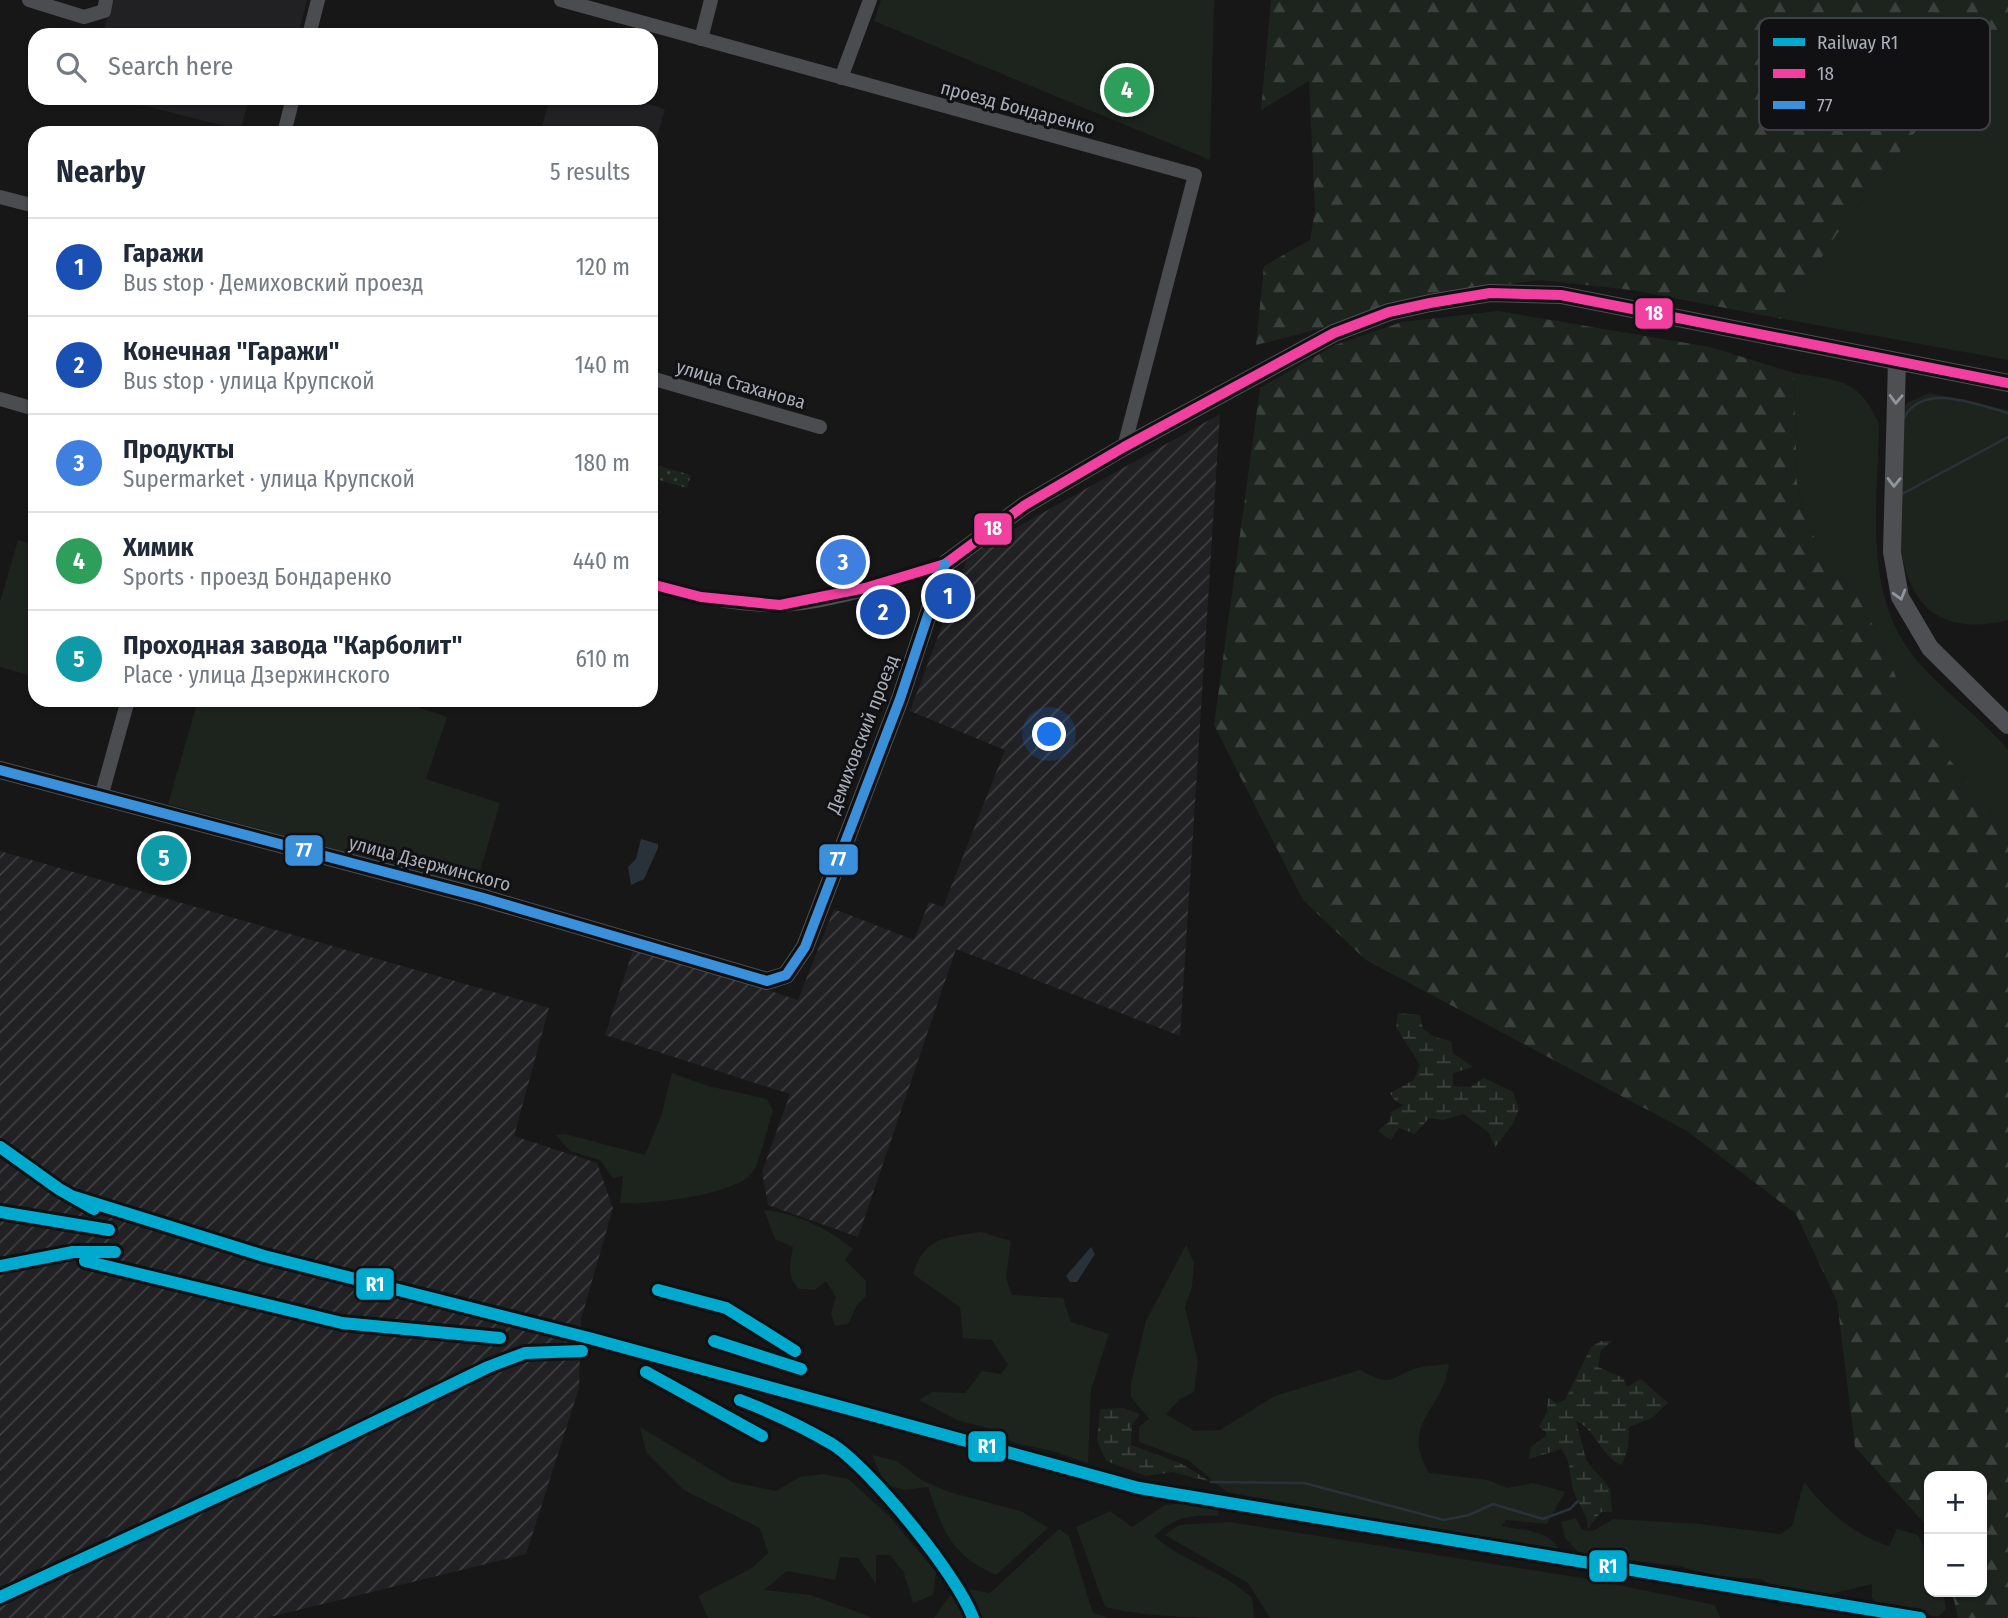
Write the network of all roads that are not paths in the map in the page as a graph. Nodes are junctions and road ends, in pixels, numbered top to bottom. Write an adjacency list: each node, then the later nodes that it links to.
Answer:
1 (29, 0): 2 (street)
2 (106, 0)
3 (318, 0): 8 (street)
4 (561, 0): 7 (street, проезд Бондаренко)
5 (711, 0): 9 (street)
6 (870, 0): 10 (street)
7 (586, 3): 9 (street, проезд Бондаренко)
8 (311, 28)
9 (701, 39): 10 (street, проезд Бондаренко)
10 (841, 78): 21 (street, проезд Бондаренко)
11 (291, 105): 12 (street)
12 (286, 126)
13 (0, 197): 14 (street)
14 (28, 204)
15 (1897, 361): 17 (main road); 21 (main road); 25 (main road, one-way to 25)
16 (658, 380): 20 (street, улица Стаханова)
17 (2008, 383)
18 (0, 399): 19 (street)
19 (28, 407)
20 (820, 427)
21 (1124, 447): 22 (main road)
22 (945, 564): 23 (street); 28 (main road, Демиховский проезд)
23 (658, 586)
24 (126, 707): 27 (street)
25 (2008, 725)
26 (0, 770): 27 (main road, улица Дзержинского)
27 (101, 797): 28 (main road, улица Дзержинского)
28 (767, 981)

